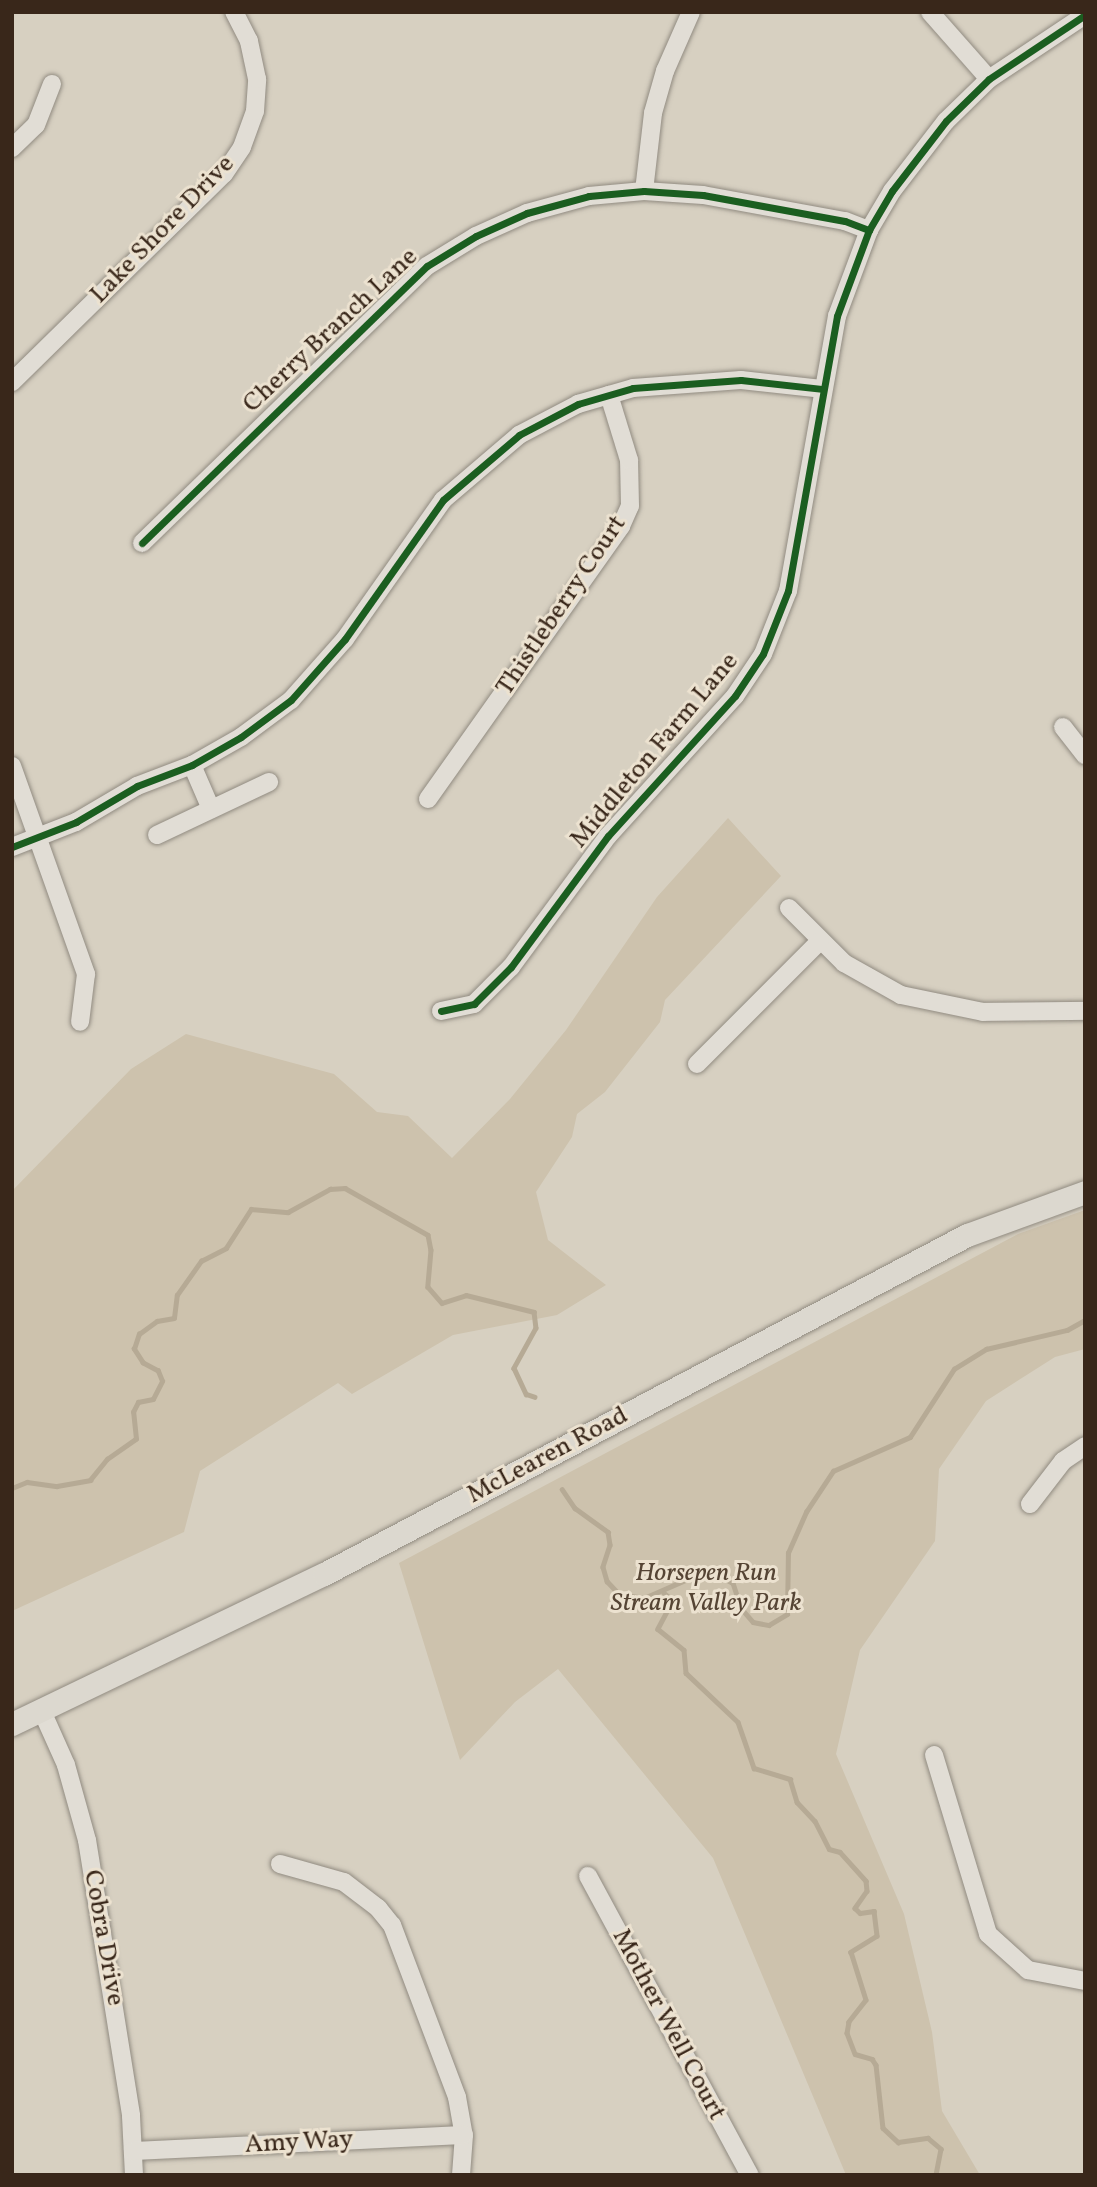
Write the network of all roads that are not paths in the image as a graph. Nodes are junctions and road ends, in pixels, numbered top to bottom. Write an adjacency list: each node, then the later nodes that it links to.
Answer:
1 (234, 12): 10 (street, Lake Shore Drive)
2 (691, 12): 8 (street)
3 (930, 12): 5 (street)
4 (1083, 20): 5 (street, Middleton Farm Lane)
5 (989, 79): 9 (street, Middleton Farm Lane)
6 (52, 84): 7 (street)
7 (12, 148)
8 (645, 191): 9 (street, Cherry Branch Lane); 13 (street, Cherry Branch Lane)
9 (869, 230): 11 (street, Middleton Farm Lane)
10 (12, 382)
11 (822, 389): 12 (street); 26 (street, Middleton Farm Lane)
12 (608, 395): 16 (street); 19 (street, Thistleberry Court)
13 (142, 542)
14 (1063, 727): 15 (street)
15 (1085, 755)
16 (192, 765): 20 (street); 22 (street)
17 (12, 766): 22 (street)
18 (269, 782): 20 (street)
19 (428, 799)
20 (211, 809): 21 (street)
21 (158, 835)
22 (38, 838): 23 (street); 28 (street)
23 (12, 847)
24 (789, 908): 25 (street)
25 (820, 941): 27 (street); 29 (street)
26 (441, 1011)
27 (1085, 1011)
28 (80, 1022)
29 (697, 1064)
30 (1085, 1192): 33 (main road, McLearen Road)
31 (1085, 1446): 32 (street)
32 (1030, 1504)
33 (41, 1709): 34 (main road, McLearen Road); 40 (street, Cobra Drive)
34 (12, 1724)
35 (934, 1755): 38 (street)
36 (280, 1864): 39 (street)
37 (588, 1875): 43 (street, Mother Well Court)
38 (1085, 1981)
39 (464, 2135): 40 (street, Amy Way); 42 (street)
40 (133, 2151): 41 (street, Cobra Drive)
41 (134, 2175)
42 (461, 2175)
43 (750, 2175)

